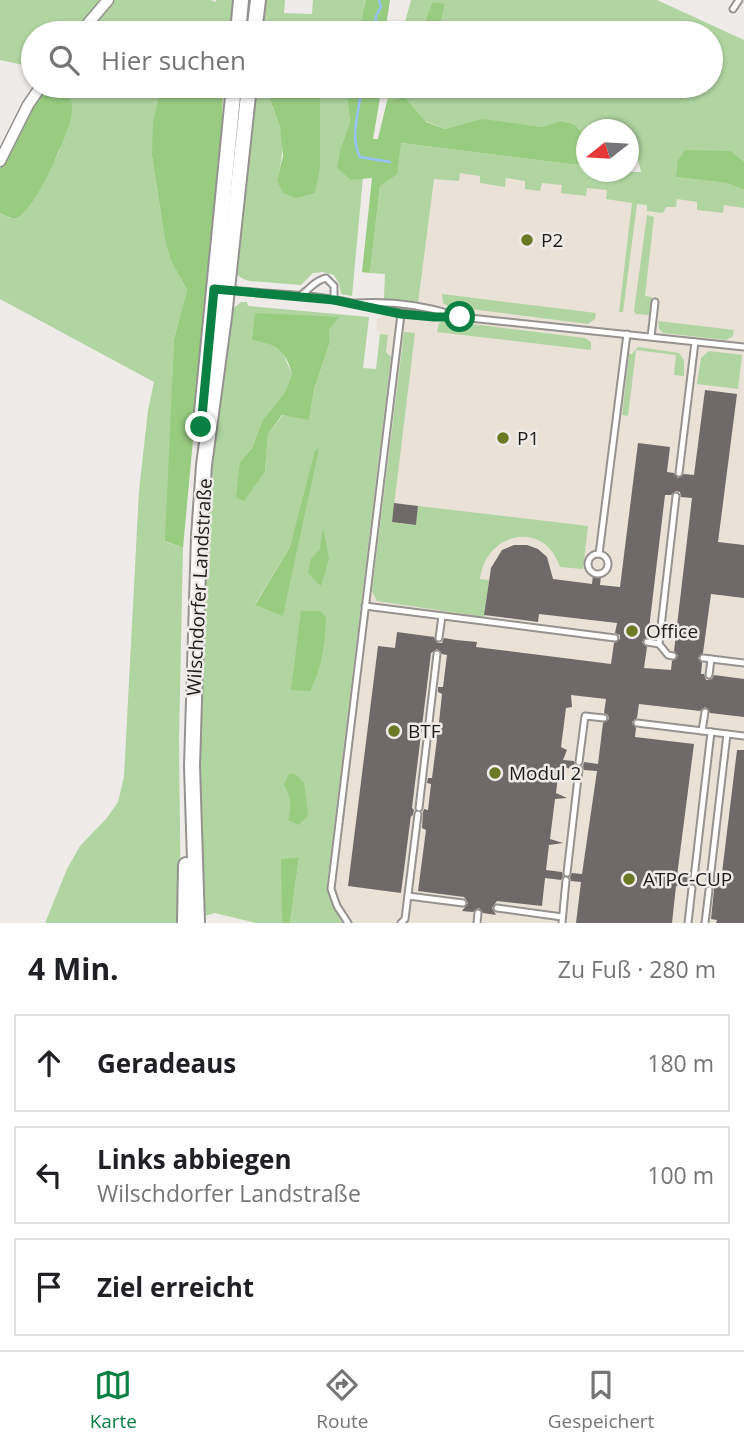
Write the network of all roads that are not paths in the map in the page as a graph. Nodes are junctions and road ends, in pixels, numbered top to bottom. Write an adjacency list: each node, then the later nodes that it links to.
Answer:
1 (108, 0): 6 (street)
2 (241, 0): 7 (main road)
3 (257, 0): 8 (main road)
4 (739, 0): 5 (lane)
5 (733, 9)
6 (90, 21)
7 (240, 21)
8 (255, 21)
9 (33, 98): 12 (street)
10 (233, 98): 13 (main road, Wilschdorfer Landstraße)
11 (247, 98): 13 (main road, Wilschdorfer Landstraße)
12 (0, 161)
13 (220, 289): 14 (lane); 59 (main road, Wilschdorfer Landstraße); 60 (main road, Wilschdorfer Landstraße)
14 (297, 296): 15 (lane); 15 (lane)
15 (334, 300): 17 (lane)
16 (655, 302): 21 (lane)
17 (352, 303): 18 (lane); 19 (lane)
18 (401, 314): 19 (lane); 27 (lane)
19 (460, 317): 20 (lane)
20 (627, 334): 21 (lane); 26 (lane)
21 (651, 337): 22 (lane)
22 (695, 342): 23 (lane); 24 (lane)
23 (744, 347)
24 (679, 474)
25 (676, 496): 32 (lane)
26 (599, 554)
27 (365, 607): 28 (lane); 61 (lane)
28 (442, 616): 29 (lane); 30 (lane)
29 (439, 638)
30 (615, 638)
31 (647, 642): 32 (lane)
32 (659, 644): 34 (lane)
33 (437, 653): 54 (lane)
34 (673, 656)
35 (702, 658): 36 (lane)
36 (711, 659): 37 (lane); 38 (lane)
37 (744, 663)
38 (709, 675)
39 (705, 712): 42 (lane)
40 (604, 719): 46 (lane)
41 (636, 723): 42 (lane)
42 (702, 731): 43 (lane)
43 (711, 732): 44 (lane); 49 (lane)
44 (727, 734): 45 (lane); 51 (lane)
45 (744, 736)
46 (579, 762)
47 (579, 769): 48 (lane)
48 (567, 873)
49 (694, 878)
50 (566, 880): 58 (lane)
51 (710, 880)
52 (692, 888): 64 (lane)
53 (709, 890): 65 (lane)
54 (408, 896): 55 (lane); 62 (lane)
55 (463, 903)
56 (497, 908): 58 (lane)
57 (478, 913): 63 (lane)
58 (562, 920)
59 (185, 923)
60 (197, 923)
61 (348, 923)
62 (401, 923)
63 (477, 923)
64 (688, 923)
65 (705, 923)

